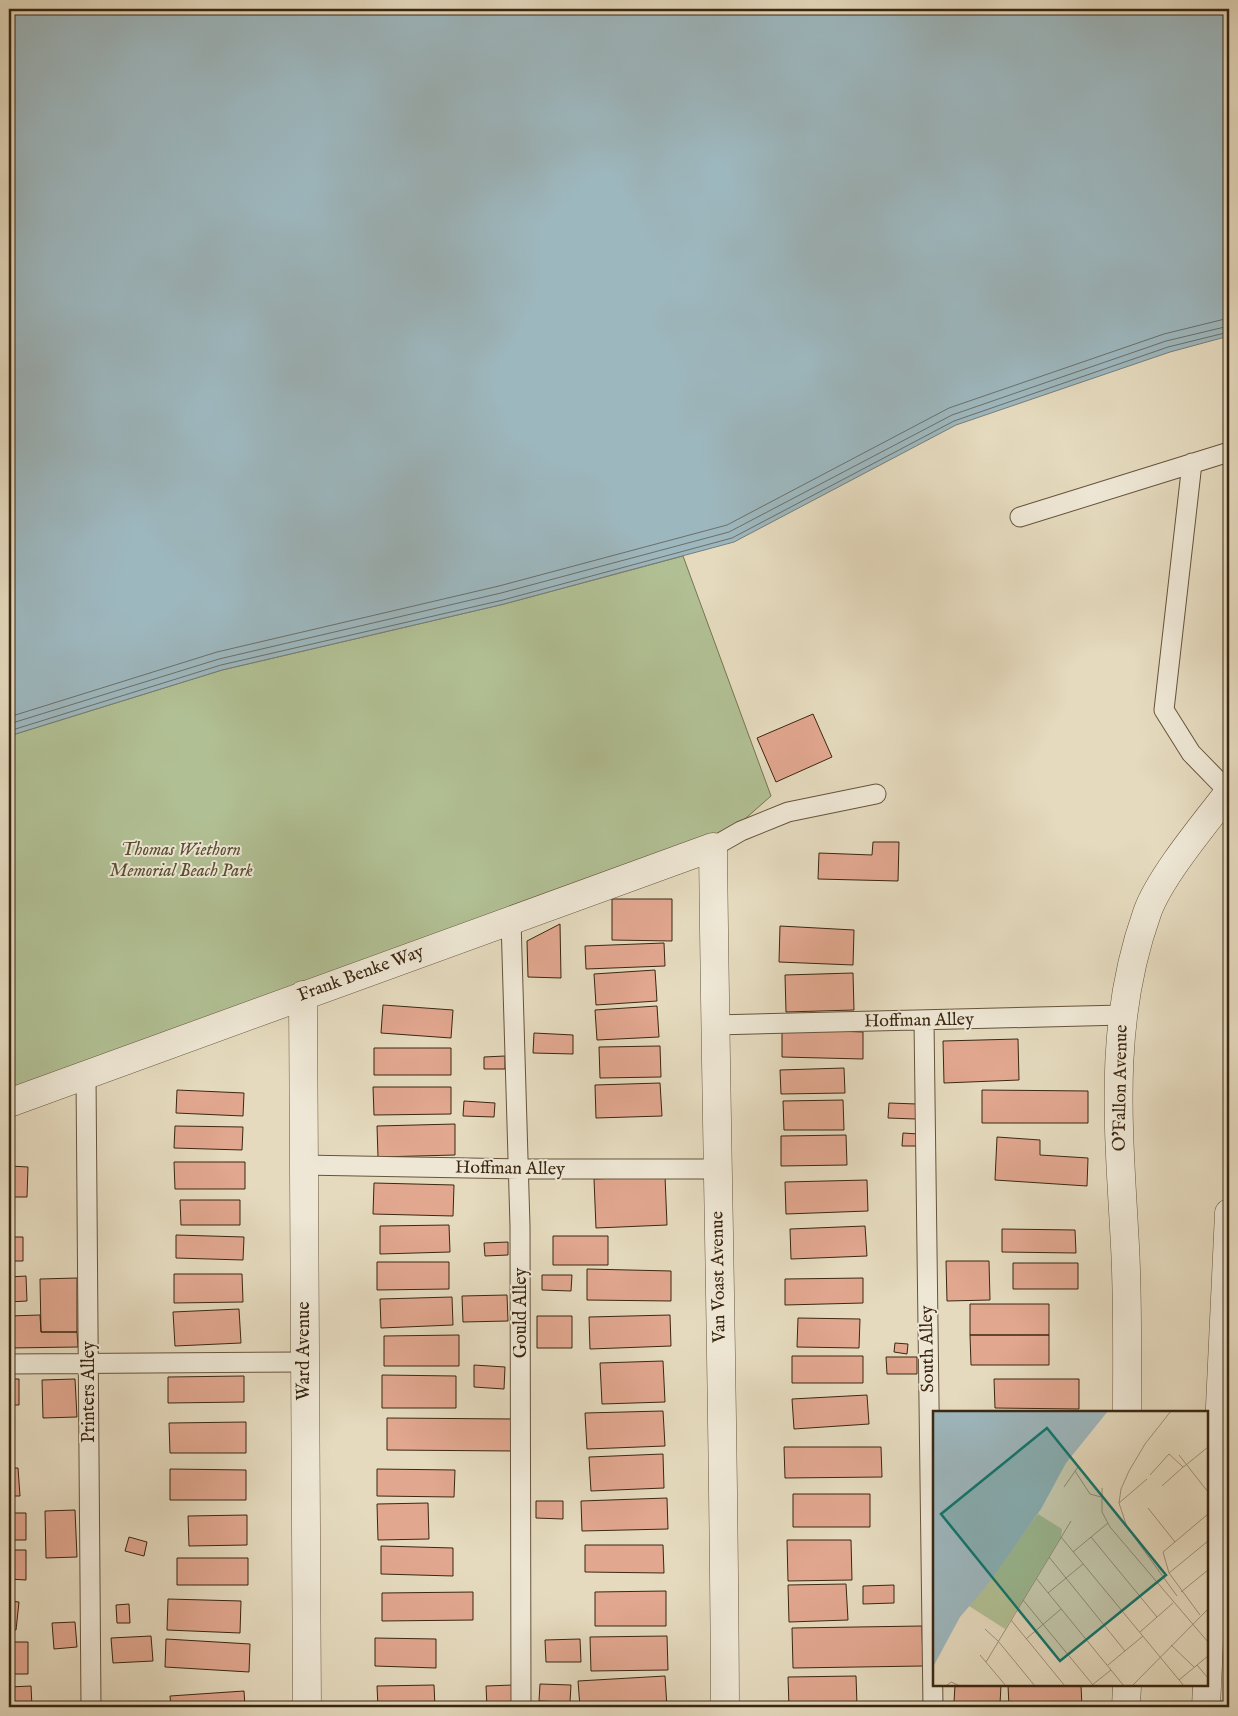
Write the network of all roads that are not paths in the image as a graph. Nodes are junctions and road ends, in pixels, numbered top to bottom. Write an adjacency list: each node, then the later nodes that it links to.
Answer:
1 (1229, 452): 2 (lane)
2 (1192, 464): 3 (lane); 4 (lane)
3 (1020, 517)
4 (1229, 792): 9 (street, O’Fallon Avenue)
5 (876, 794): 6 (lane)
6 (713, 847): 7 (street, Frank Benke Way); 11 (street, Van Voast Avenue)
7 (511, 920): 8 (street, Frank Benke Way); 15 (lane, Gould Alley)
8 (303, 995): 12 (street, Frank Benke Way); 14 (street, Ward Avenue)
9 (1122, 1016): 10 (lane, Hoffman Alley); 21 (street, O’Fallon Avenue)
10 (924, 1021): 11 (lane, Hoffman Alley); 29 (lane, South Alley)
11 (715, 1025): 16 (street, Van Voast Avenue)
12 (86, 1076): 13 (street, Frank Benke Way); 20 (lane, Printers Alley)
13 (9, 1103)
14 (302, 1165): 15 (lane, Hoffman Alley); 18 (street, Ward Avenue)
15 (519, 1169): 16 (lane, Hoffman Alley); 27 (lane, Gould Alley)
16 (717, 1170): 28 (street, Van Voast Avenue)
17 (1229, 1213): 22 (street)
18 (304, 1362): 20 (lane); 26 (street, Ward Avenue)
19 (9, 1364): 20 (lane)
20 (88, 1364): 25 (lane, Printers Alley)
21 (1127, 1411)
22 (1208, 1664)
23 (1127, 1686): 30 (street)
24 (1207, 1686): 31 (street)
25 (91, 1707)
26 (307, 1707)
27 (521, 1707)
28 (725, 1707)
29 (933, 1707)
30 (1126, 1707)
31 (1206, 1707)

